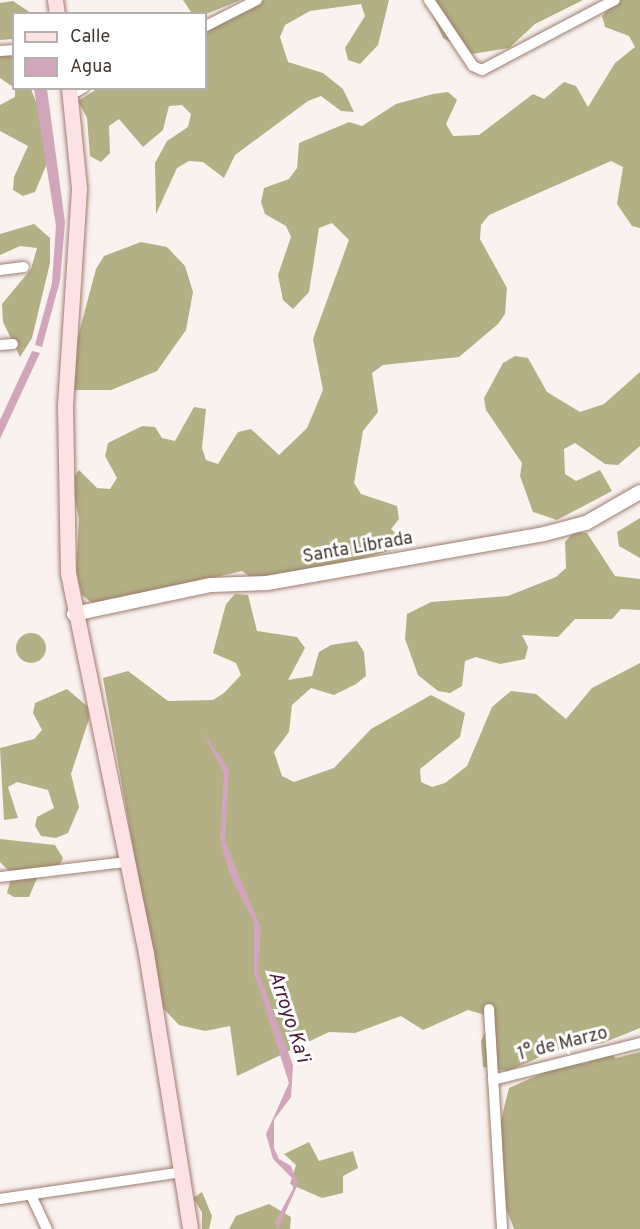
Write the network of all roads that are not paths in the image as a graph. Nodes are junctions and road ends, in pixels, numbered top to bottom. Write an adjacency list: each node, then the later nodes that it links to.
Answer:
1 (257, 0): 4 (street)
2 (429, 0): 3 (street)
3 (615, 0)
4 (207, 25)
5 (74, 91): 11 (main road)
6 (24, 267): 7 (street)
7 (0, 270)
8 (13, 344): 9 (street)
9 (0, 345)
10 (640, 492): 11 (street, Santa Librada)
11 (74, 614): 12 (main road)
12 (126, 862): 13 (street); 17 (main road)
13 (0, 877)
14 (489, 1009): 16 (street)
15 (640, 1043): 16 (street, 1° de Marzo)
16 (493, 1080): 22 (street)
17 (182, 1172): 18 (street); 21 (main road)
18 (31, 1195): 19 (street); 20 (street)
19 (0, 1199)
20 (47, 1229)
21 (190, 1229)
22 (502, 1229)

